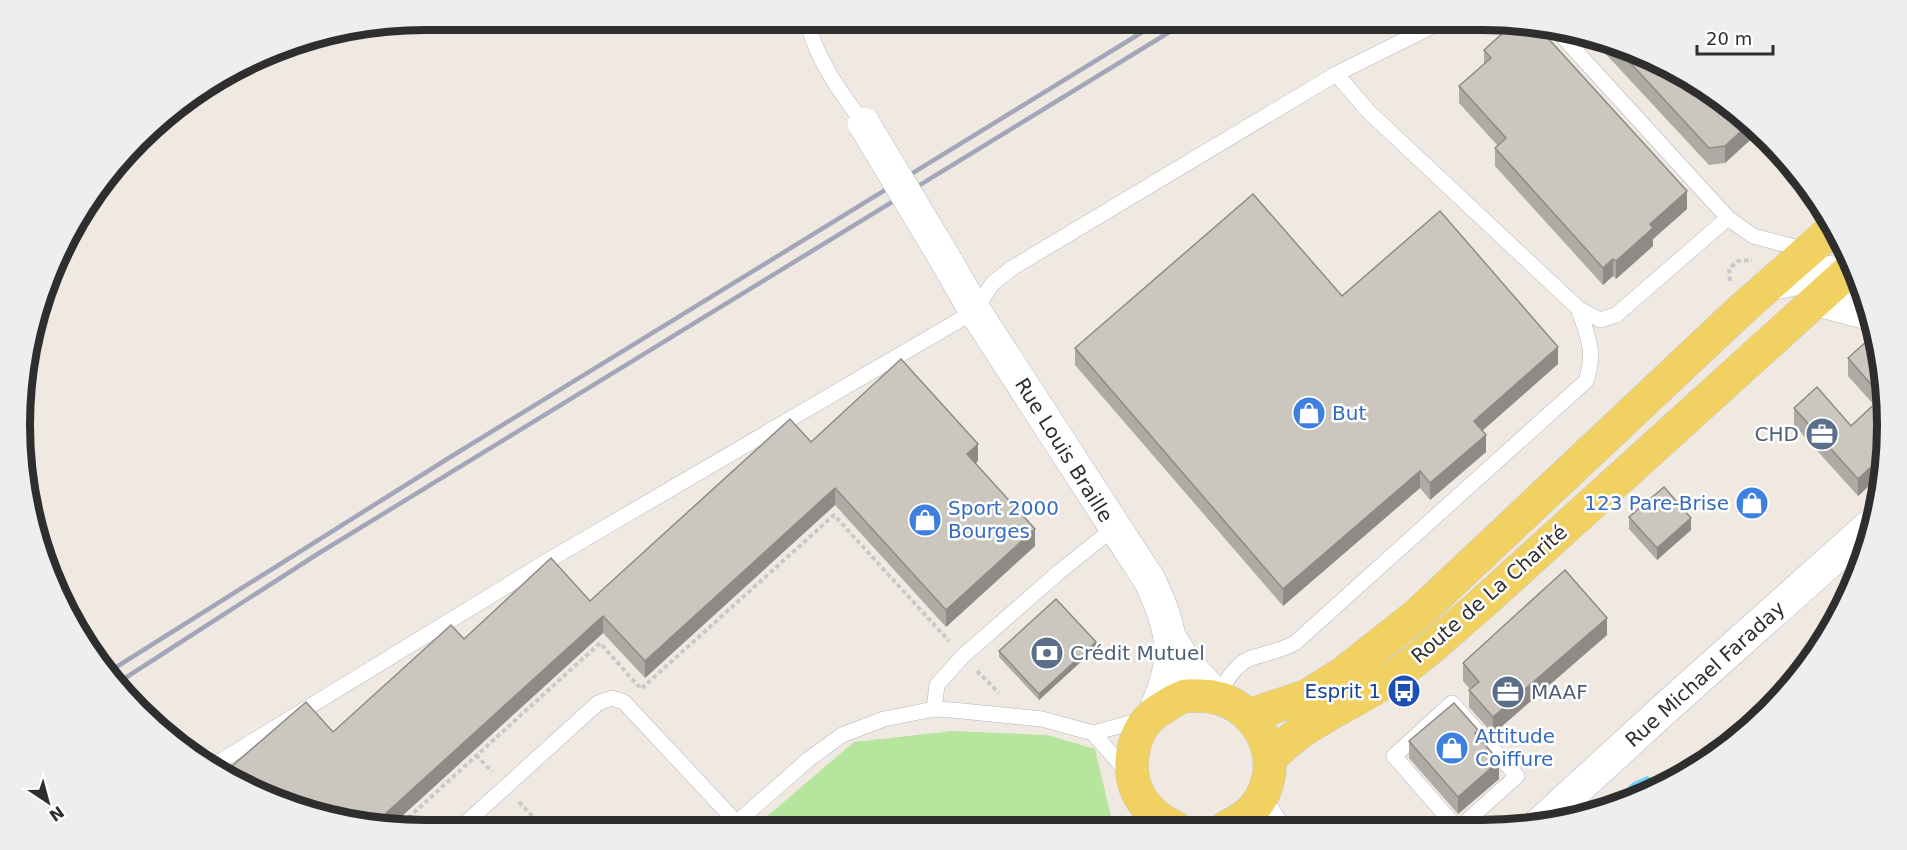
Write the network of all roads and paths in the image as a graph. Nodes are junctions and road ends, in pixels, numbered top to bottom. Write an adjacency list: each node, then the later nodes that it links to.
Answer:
1 (809, 30): 5 (lane)
2 (1425, 30): 4 (lane)
3 (1565, 39): 6 (lane)
4 (1336, 74): 10 (lane); 11 (lane)
5 (864, 124): 11 (street, Rue Louis Braille, bridge)
6 (1728, 218): 8 (lane); 10 (lane)
7 (1836, 249): 8 (main road, Route de La Charité)
8 (1837, 269): 9 (street); 20 (main road, Route de La Charité); 22 (main road, Route de La Charité)
9 (1854, 292)
10 (1578, 308): 16 (lane)
11 (975, 310): 12 (street, Rue Louis Braille); 23 (lane)
12 (1114, 528): 14 (street, Rue Louis Braille); 15 (lane)
13 (1862, 532): 25 (street, Rue Michael Faraday)
14 (1173, 642): 16 (street, Rue Louis Braille); 19 (street, Rue Louis Braille)
15 (963, 656): 17 (lane); 18 (path); 27 (path)
16 (1217, 696): 19 (main road); 20 (main road)
17 (934, 709): 18 (lane); 30 (lane)
18 (995, 714): 21 (lane)
19 (1152, 715): 21 (lane); 24 (main road)
20 (1250, 715): 22 (main road)
21 (1093, 733): 24 (lane)
22 (1270, 759): 26 (main road)
23 (219, 762)
24 (1136, 803): 31 (main road)
25 (1550, 814)
26 (1266, 815): 32 (main road)
27 (407, 819)
28 (469, 820): 29 (lane)
29 (727, 820)
30 (739, 820)
31 (1162, 820)
32 (1241, 820)
33 (1452, 820): 34 (lane)
34 (1466, 820)

